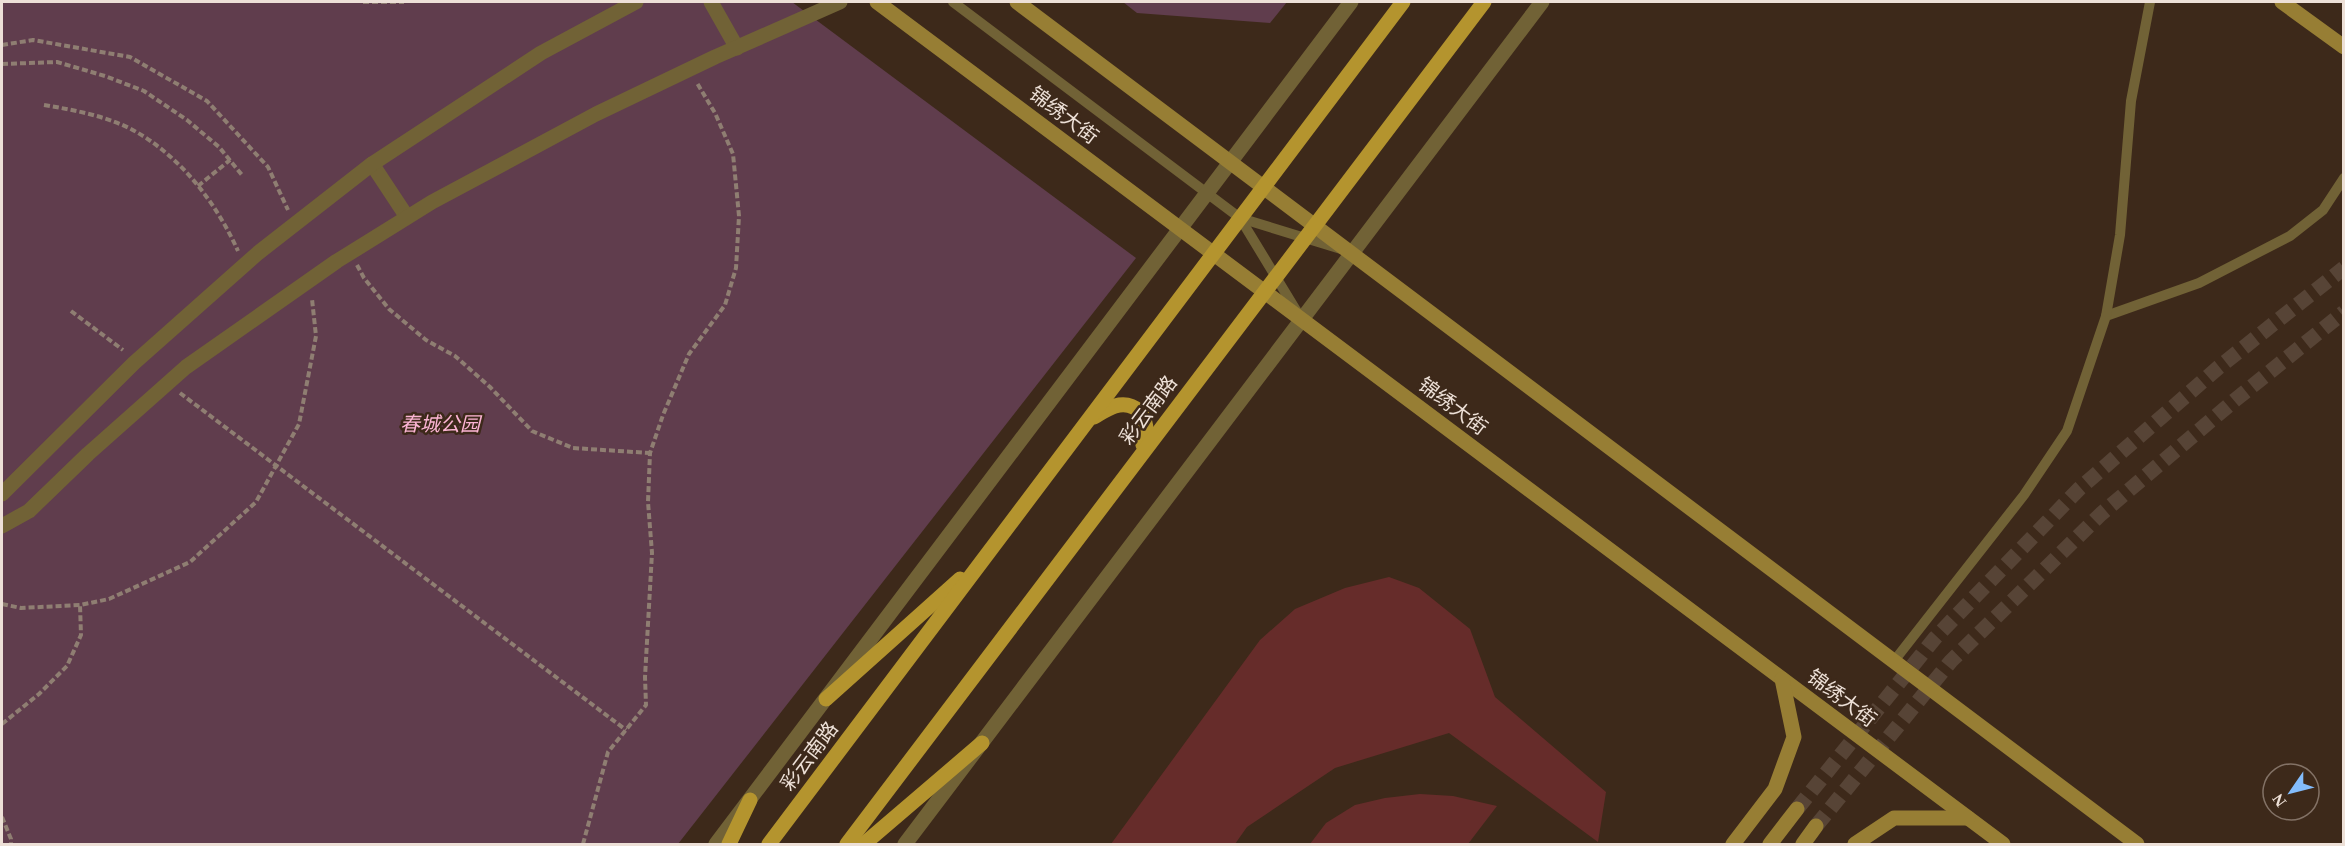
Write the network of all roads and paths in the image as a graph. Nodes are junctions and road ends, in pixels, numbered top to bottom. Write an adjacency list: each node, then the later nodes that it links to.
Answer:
1 (363, 2): 2 (path)
2 (404, 2)
3 (636, 2): 24 (street)
4 (711, 2): 18 (street)
5 (840, 2): 18 (street)
6 (877, 2): 34 (main road, 锦绣大街)
7 (953, 2): 29 (lane)
8 (1017, 2): 23 (main road)
9 (1351, 2): 23 (street)
10 (1403, 2): 28 (main road, 彩云南路)
11 (1489, 2): 15 (main road, 彩云南路)
12 (1542, 2): 36 (street)
13 (2150, 2): 44 (lane)
14 (2283, 2): 17 (main road)
15 (1480, 7): 33 (main road, 彩云南路)
16 (2, 45): 32 (path)
17 (2343, 47)
18 (737, 48): 20 (street)
19 (2, 64): 22 (path)
20 (689, 70): 30 (street); 49 (path)
21 (44, 105): 27 (path)
22 (230, 160): 25 (path); 27 (path)
23 (1230, 162): 28 (main road); 29 (street)
24 (372, 164): 30 (street); 32 (street)
25 (242, 175)
26 (2343, 178): 44 (lane)
27 (198, 186): 39 (path)
28 (1264, 187): 31 (main road, 彩云南路); 33 (main road)
29 (1207, 192): 31 (lane); 34 (street)
30 (407, 217): 37 (street)
31 (1240, 218): 35 (lane); 38 (main road, 彩云南路); 40 (lane)
32 (295, 224): 39 (street)
33 (1315, 225): 35 (main road, 彩云南路); 36 (main road)
34 (1180, 228): 38 (main road, 锦绣大街); 59 (street)
35 (1304, 238): 36 (lane); 40 (main road, 彩云南路)
36 (1352, 252): 45 (street); 57 (main road)
37 (350, 253): 41 (street); 49 (path)
38 (1214, 254): 42 (main road, 锦绣大街); 48 (main road, 彩云南路)
39 (244, 265): 46 (street)
40 (1276, 276): 42 (main road, 彩云南路); 45 (lane)
41 (310, 280): 47 (street); 51 (path)
42 (1264, 292): 45 (main road, 锦绣大街); 50 (main road, 彩云南路)
43 (71, 311): 46 (path)
44 (2106, 316): 57 (lane)
45 (1301, 319): 58 (main road, 锦绣大街); 62 (street)
46 (137, 360): 52 (street)
47 (167, 384): 51 (path); 53 (street)
48 (1087, 422): 50 (main road); 54 (main road, 彩云南路)
49 (650, 453): 61 (path)
50 (1135, 462): 73 (main road, 彩云南路)
51 (276, 465): 56 (path); 61 (path)
52 (2, 494)
53 (2, 526)
54 (985, 557): 59 (main road); 72 (main road, 彩云南路)
55 (2, 604): 56 (path)
56 (80, 605): 60 (path)
57 (1893, 661): 81 (main road)
58 (1782, 679): 66 (main road, 锦绣大街); 76 (main road)
59 (826, 699): 63 (street)
60 (2, 724)
61 (626, 730): 69 (path)
62 (982, 743): 74 (main road); 75 (street)
63 (750, 800): 70 (street); 71 (main road)
64 (1797, 808): 77 (main road)
65 (2, 817): 68 (path)
66 (1968, 818): 79 (main road); 80 (main road, 锦绣大街)
67 (1816, 826): 78 (main road)
68 (11, 844)
69 (583, 844)
70 (716, 844)
71 (729, 844)
72 (769, 844)
73 (847, 844)
74 (864, 844)
75 (905, 844)
76 (1733, 844)
77 (1770, 844)
78 (1803, 844)
79 (1855, 844)
80 (2003, 844)
81 (2137, 844)

